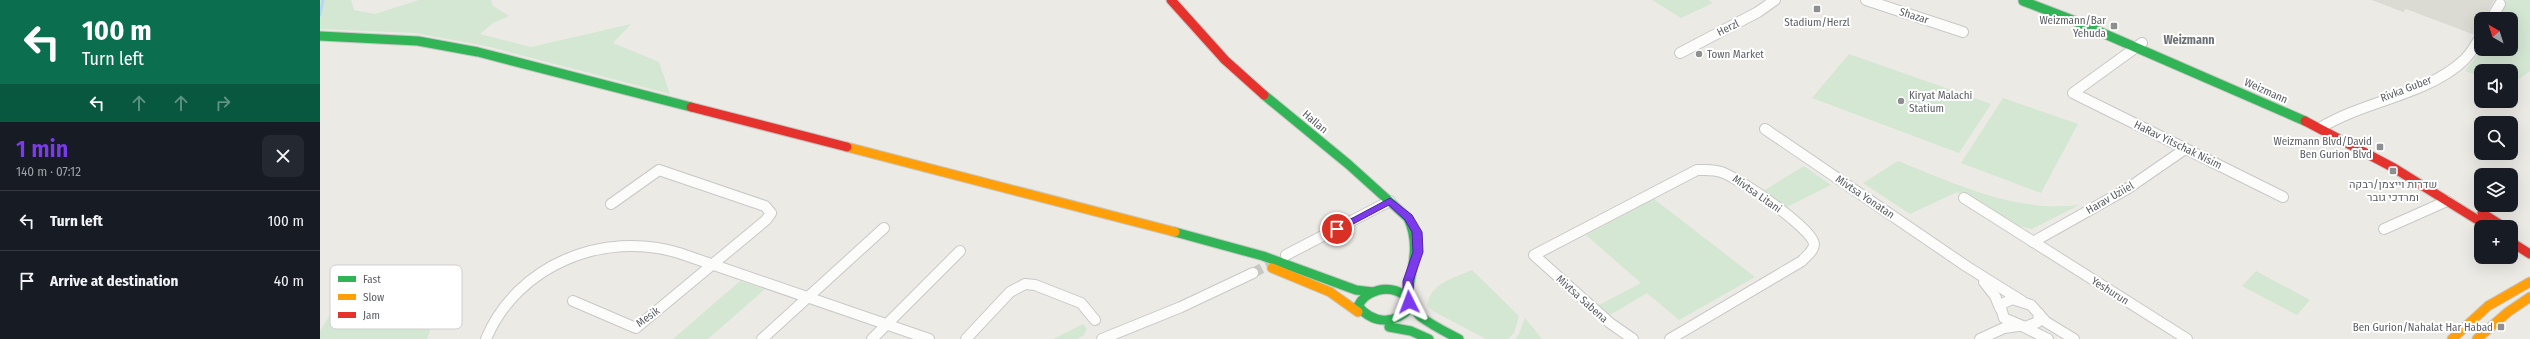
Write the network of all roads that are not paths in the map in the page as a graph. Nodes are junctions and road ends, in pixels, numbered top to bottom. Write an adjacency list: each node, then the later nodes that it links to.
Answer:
1 (1170, 0): 19 (main road, HaIlan)
2 (1866, 0): 9 (street, Shazar)
3 (2022, 0): 4 (main road); 11 (main road, Weizmann)
4 (2039, 0)
5 (2045, 0): 11 (main road, Weizmann)
6 (1768, 1): 13 (street, Herzl)
7 (2500, 4): 8 (street)
8 (2495, 12)
9 (1963, 32)
10 (320, 36): 22 (main road)
11 (2139, 45): 14 (main road, Weizmann); 16 (street, HaRav Yitschak Nisim)
12 (2474, 46): 14 (street, Rivka Guber)
13 (1680, 53)
14 (2322, 126): 20 (main road, Weizmann); 24 (main road, Weizmann)
15 (1765, 129): 36 (street, Mivtsa Yonatan)
16 (2185, 149): 17 (street, HaRav Yitschak Nisim); 28 (street, Harav Uziiel)
17 (2283, 197)
18 (1964, 198): 28 (street, Yeshurun)
19 (1390, 201): 33 (street); 37 (main road, HaIlan)
20 (2447, 201): 23 (main road, Weizmann); 26 (street)
21 (611, 204): 35 (street)
22 (1122, 218): 41 (main road); 49 (main road)
23 (2478, 220)
24 (2493, 220)
25 (884, 228): 42 (street)
26 (2384, 229)
27 (2518, 236): 29 (main road)
28 (2033, 242): 68 (street, Yeshurun)
29 (2530, 244)
30 (2518, 246): 32 (main road)
31 (960, 251): 52 (street)
32 (2530, 254)
33 (1286, 255)
34 (1534, 255): 63 (street, Mivtsa Sabena); 64 (street, Mivtsa Litani)
35 (712, 264): 42 (street); 46 (street, Mesik); 55 (street)
36 (1966, 266): 45 (street, Mivtsa Yonatan); 48 (street, Mivtsa Yonatan)
37 (1411, 271): 40 (main road, HaIlan); 44 (main road, HaIlan)
38 (1253, 273): 60 (street)
39 (2530, 282): 69 (main road)
40 (1386, 290): 41 (main road); 44 (main road)
41 (1373, 292): 49 (main road)
42 (808, 297): 52 (street); 56 (street)
43 (2530, 297): 70 (main road)
44 (1407, 299): 47 (main road)
45 (2022, 301): 48 (street); 50 (street)
46 (573, 302)
47 (1410, 308): 54 (main road); 62 (main road)
48 (2000, 310): 53 (street); 65 (street)
49 (1358, 312): 54 (main road)
50 (2039, 314): 53 (street); 67 (street)
51 (1095, 320): 59 (street)
52 (886, 324): 57 (street); 58 (street)
53 (2021, 326): 65 (street); 66 (street)
54 (1390, 327): 61 (main road)
55 (486, 339)
56 (762, 339)
57 (872, 339)
58 (929, 339)
59 (966, 339)
60 (1102, 339)
61 (1429, 339)
62 (1458, 339)
63 (1633, 339)
64 (1670, 339)
65 (1979, 339)
66 (2048, 339)
67 (2074, 339)
68 (2187, 339)
69 (2452, 339)
70 (2476, 339)

